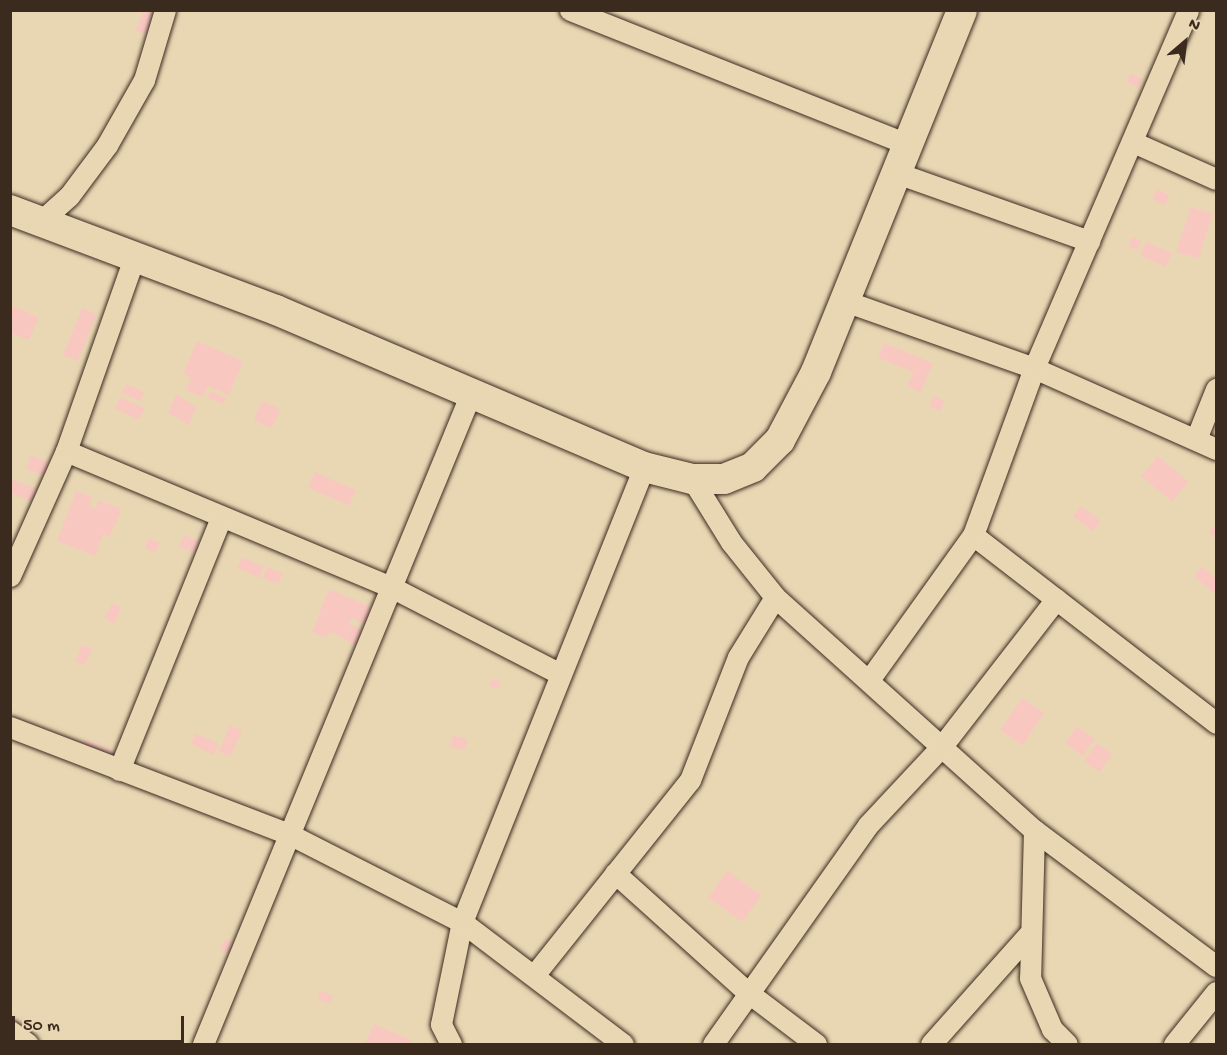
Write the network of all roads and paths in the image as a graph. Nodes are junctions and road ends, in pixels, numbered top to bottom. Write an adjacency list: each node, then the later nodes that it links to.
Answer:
1 (165, 10): 10 (street)
2 (570, 10): 6 (street)
3 (962, 10): 6 (street)
4 (1188, 10): 5 (street)
5 (1133, 142): 8 (street); 11 (street)
6 (909, 145): 7 (street)
7 (897, 173): 11 (street); 13 (street)
8 (1216, 179)
9 (10, 210): 10 (street)
10 (40, 222): 12 (street)
11 (1089, 241): 14 (street)
12 (135, 255): 16 (street); 19 (street)
13 (845, 300): 14 (street); 21 (street)
14 (1034, 368): 17 (street); 23 (street)
15 (1216, 389): 17 (street)
16 (471, 393): 20 (street); 25 (street)
17 (1196, 439): 18 (street)
18 (1216, 449)
19 (66, 451): 22 (street); 24 (street)
20 (644, 467): 21 (street); 28 (street)
21 (692, 479): 26 (street)
22 (220, 520): 25 (street); 33 (street)
23 (973, 535): 27 (street); 29 (street)
24 (10, 576)
25 (391, 587): 28 (street); 35 (street)
26 (776, 597): 29 (street); 36 (street)
27 (1056, 599): 30 (street); 32 (street)
28 (560, 674): 37 (street)
29 (869, 680): 32 (street)
30 (1215, 720)
31 (10, 727): 33 (street)
32 (942, 746): 34 (street); 41 (street)
33 (119, 770): 35 (street)
34 (1034, 830): 38 (street); 39 (street)
35 (289, 834): 37 (street); 45 (street)
36 (615, 873): 40 (street); 41 (street)
37 (462, 922): 40 (street); 46 (street)
38 (1028, 935): 50 (street); 51 (street)
39 (1216, 966)
40 (535, 974): 47 (street)
41 (746, 991): 48 (street); 49 (street)
42 (1216, 992): 52 (street)
43 (10, 1031): 44 (street)
44 (28, 1044)
45 (203, 1044)
46 (451, 1044)
47 (623, 1044)
48 (713, 1044)
49 (816, 1044)
50 (930, 1044)
51 (1067, 1044)
52 (1174, 1044)

